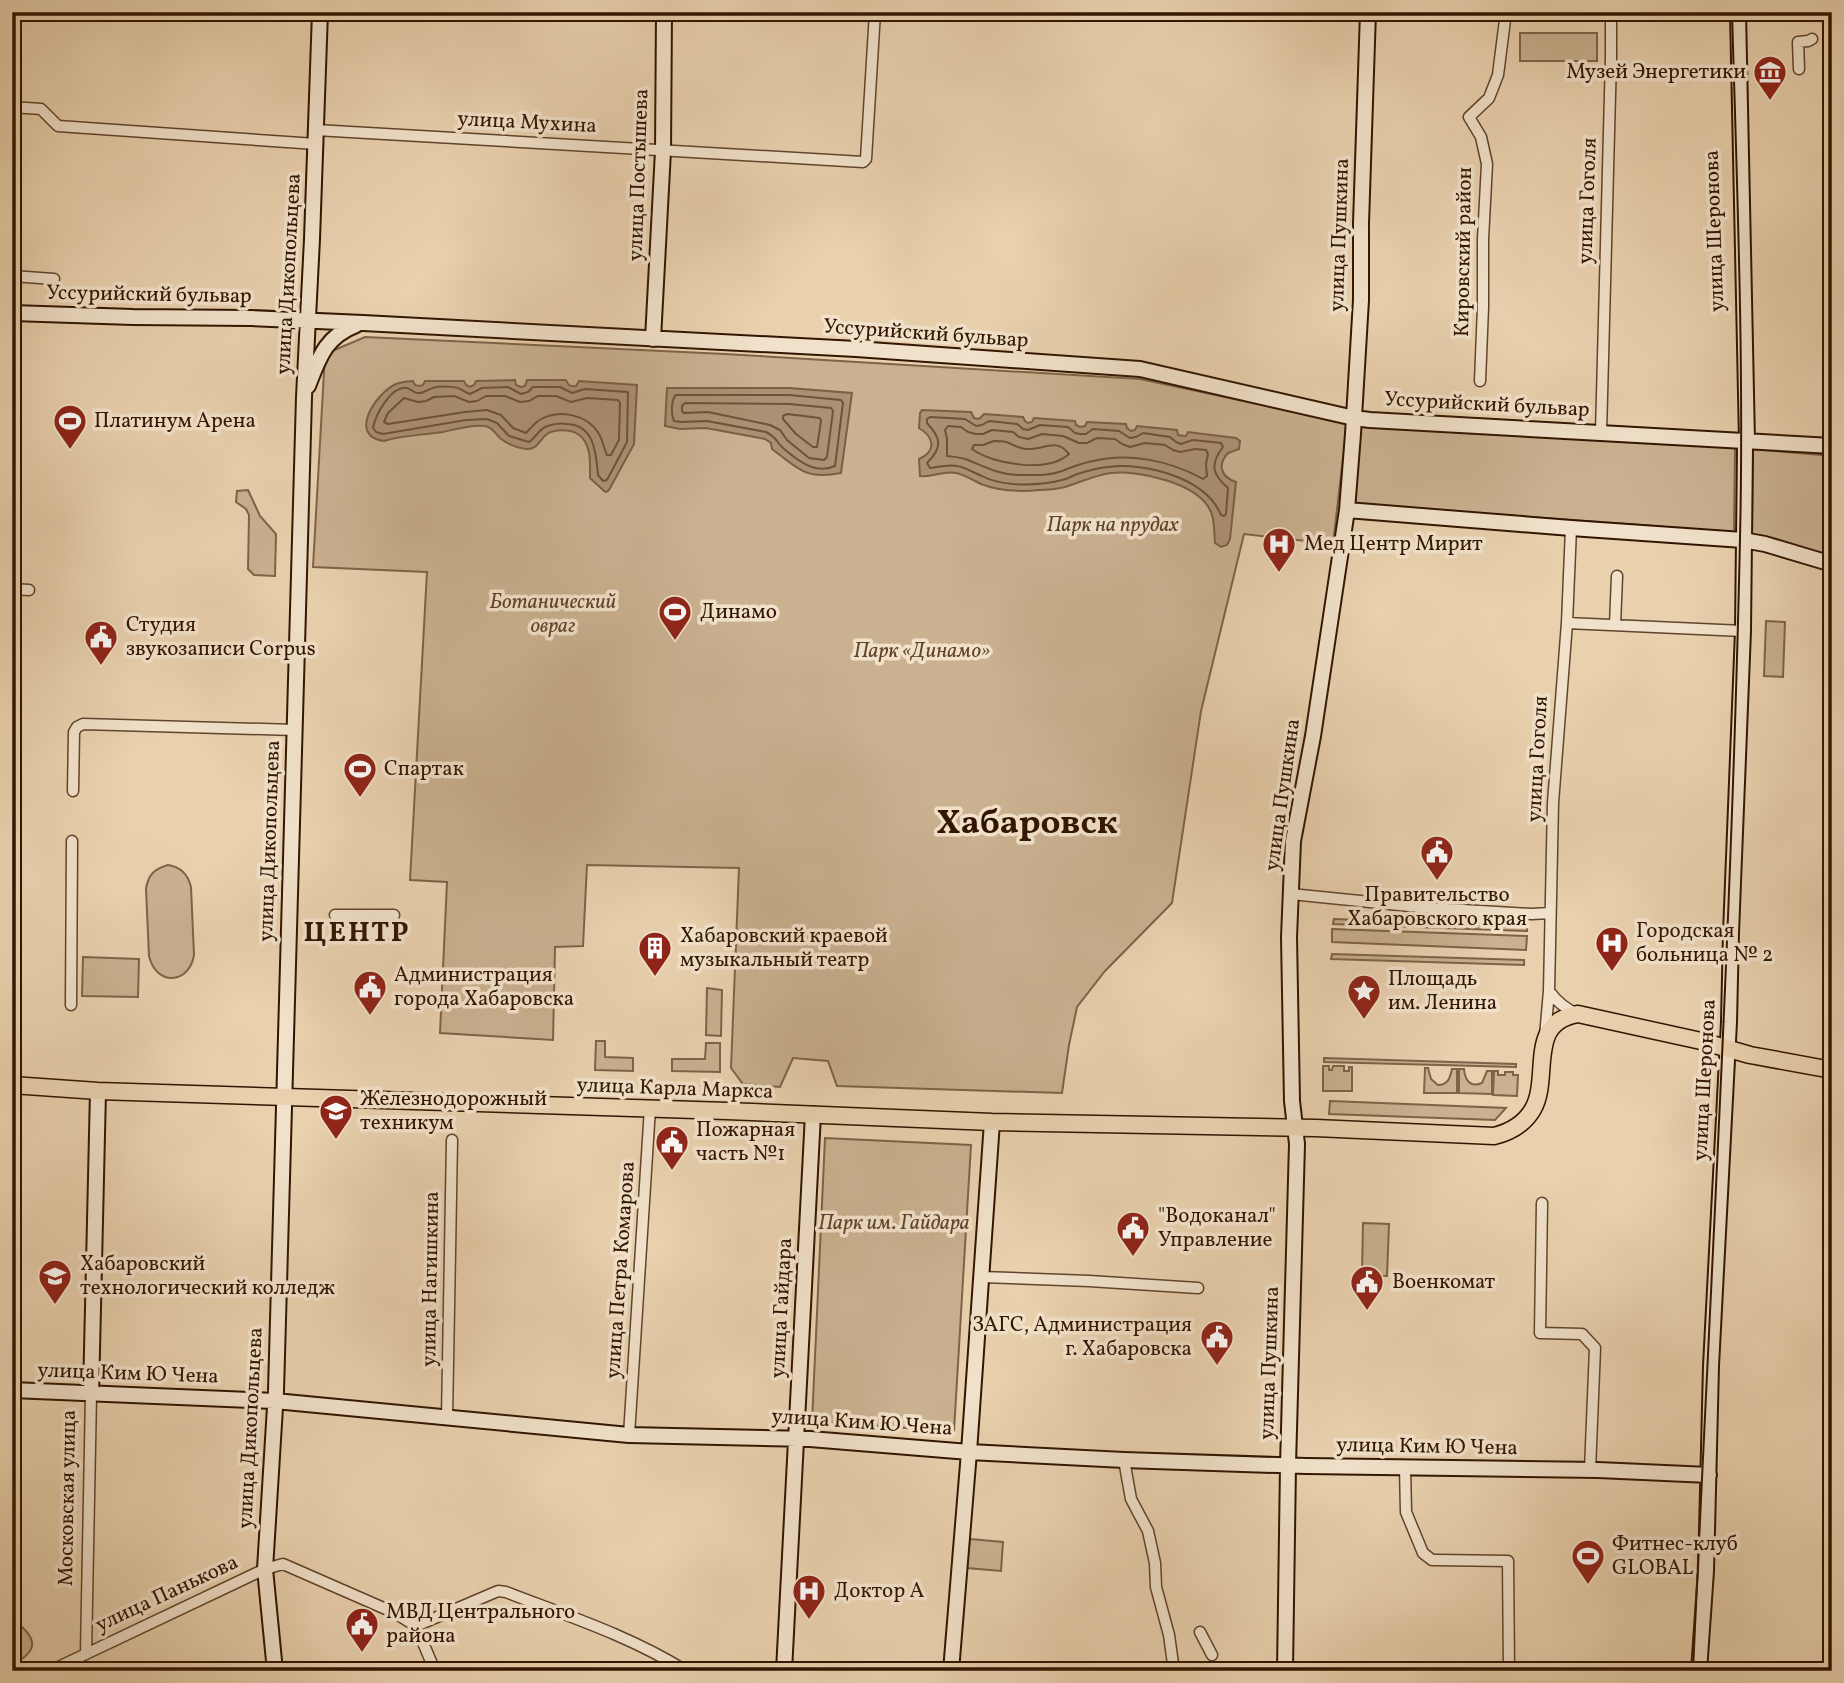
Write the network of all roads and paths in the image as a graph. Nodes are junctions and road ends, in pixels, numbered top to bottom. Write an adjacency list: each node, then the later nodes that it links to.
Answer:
1 (320, 12): 12 (street, улица Дикопольцева)
2 (664, 12): 13 (street, улица Постышева)
3 (875, 12): 13 (street, улица Мухина)
4 (1368, 12): 22 (street, улица Пушкина)
5 (1506, 12): 20 (street, Кировский район)
6 (1611, 12): 23 (street, улица Гоголя)
7 (1730, 12): 24 (street, улица Шеронова)
8 (1738, 12): 24 (street, улица Шеронова)
9 (1812, 39): 10 (street)
10 (1799, 69)
11 (12, 107): 12 (street, улица Мухина)
12 (316, 137): 13 (street, улица Мухина); 17 (street, улица Дикопольцева)
13 (663, 150): 19 (street, улица Постышева)
14 (12, 276): 15 (street)
15 (54, 279)
16 (12, 313): 17 (street, Уссурийский бульвар)
17 (308, 321): 18 (street, Уссурийский бульвар); 21 (street, улица Дикопольцева)
18 (363, 323): 19 (street, Уссурийский бульвар); 21 (street)
19 (653, 339): 22 (street, Уссурийский бульвар)
20 (1480, 381)
21 (304, 397): 36 (street, улица Дикопольцева)
22 (1354, 418): 23 (street, Уссурийский бульвар); 26 (street, улица Пушкина)
23 (1601, 433): 24 (street, Уссурийский бульвар)
24 (1744, 443): 25 (street, Уссурийский бульвар); 28 (street, улица Шеронова)
25 (1832, 446)
26 (1347, 510): 27 (street); 39 (street, улица Пушкина)
27 (1571, 528): 28 (street); 33 (street, улица Гоголя)
28 (1744, 541): 29 (street); 35 (street, улица Шеронова)
29 (1832, 564)
30 (1617, 576): 34 (street)
31 (12, 589): 32 (street)
32 (29, 590)
33 (1567, 623): 34 (street); 40 (street, улица Гоголя)
34 (1615, 625): 35 (street)
35 (1743, 631): 49 (street, улица Шеронова)
36 (295, 730): 37 (street); 53 (street, улица Дикопольцева)
37 (73, 791)
38 (72, 841): 46 (street)
39 (1291, 894): 40 (street); 57 (street, улица Пушкина)
40 (1550, 914): 45 (street, улица Гоголя)
41 (335, 915): 42 (street)
42 (361, 915): 44 (street); 44 (street)
43 (335, 933): 44 (street)
44 (360, 933)
45 (1549, 991): 47 (street); 48 (street, улица Гоголя)
46 (71, 1005)
47 (1578, 1014): 48 (main road); 49 (main road)
48 (1544, 1043): 57 (main road, улица Карла Маркса)
49 (1728, 1049): 50 (main road); 73 (street, улица Шеронова)
50 (1832, 1070)
51 (12, 1085): 52 (main road, улица Карла Маркса)
52 (98, 1091): 53 (main road, улица Карла Маркса); 63 (street, Московская улица)
53 (285, 1096): 54 (main road, улица Карла Маркса); 64 (street, улица Дикопольцева)
54 (650, 1108): 55 (main road, улица Карла Маркса); 66 (street, улица Петра Комарова)
55 (813, 1114): 56 (main road, улица Карла Маркса); 67 (street, улица Гайдара)
56 (992, 1122): 57 (main road, улица Карла Маркса); 60 (street)
57 (1295, 1128): 70 (street, улица Пушкина)
58 (453, 1140): 65 (street, улица Нагишкина)
59 (1542, 1203): 72 (street)
60 (981, 1277): 61 (street); 68 (street)
61 (1198, 1288)
62 (12, 1390): 63 (street, улица Ким Ю Чена)
63 (91, 1394): 64 (street, улица Ким Ю Чена); 77 (street, Московская улица)
64 (275, 1401): 65 (street, улица Ким Ю Чена); 74 (street, улица Дикопольцева)
65 (447, 1418): 66 (street, улица Ким Ю Чена)
66 (629, 1435): 67 (street, улица Ким Ю Чена)
67 (796, 1438): 68 (street, улица Ким Ю Чена); 84 (street, улица Гайдара)
68 (969, 1452): 69 (street, улица Ким Ю Чена); 85 (street)
69 (1124, 1460): 70 (street, улица Ким Ю Чена); 79 (street)
70 (1288, 1465): 71 (street, улица Ким Ю Чена); 86 (street, улица Пушкина)
71 (1405, 1467): 72 (street, улица Ким Ю Чена); 87 (street)
72 (1590, 1470): 73 (street, улица Ким Ю Чена)
73 (1709, 1475): 88 (street, улица Шеронова)
74 (265, 1569): 75 (street, улица Панькова); 77 (street, улица Панькова); 81 (street, улица Дикопольцева)
75 (416, 1626): 82 (street); 83 (street)
76 (1200, 1632): 78 (street)
77 (86, 1653): 80 (street, улица Панькова)
78 (1212, 1655)
79 (1173, 1664)
80 (50, 1671)
81 (275, 1671)
82 (435, 1671)
83 (686, 1671)
84 (784, 1671)
85 (951, 1671)
86 (1285, 1671)
87 (1509, 1671)
88 (1699, 1671)

